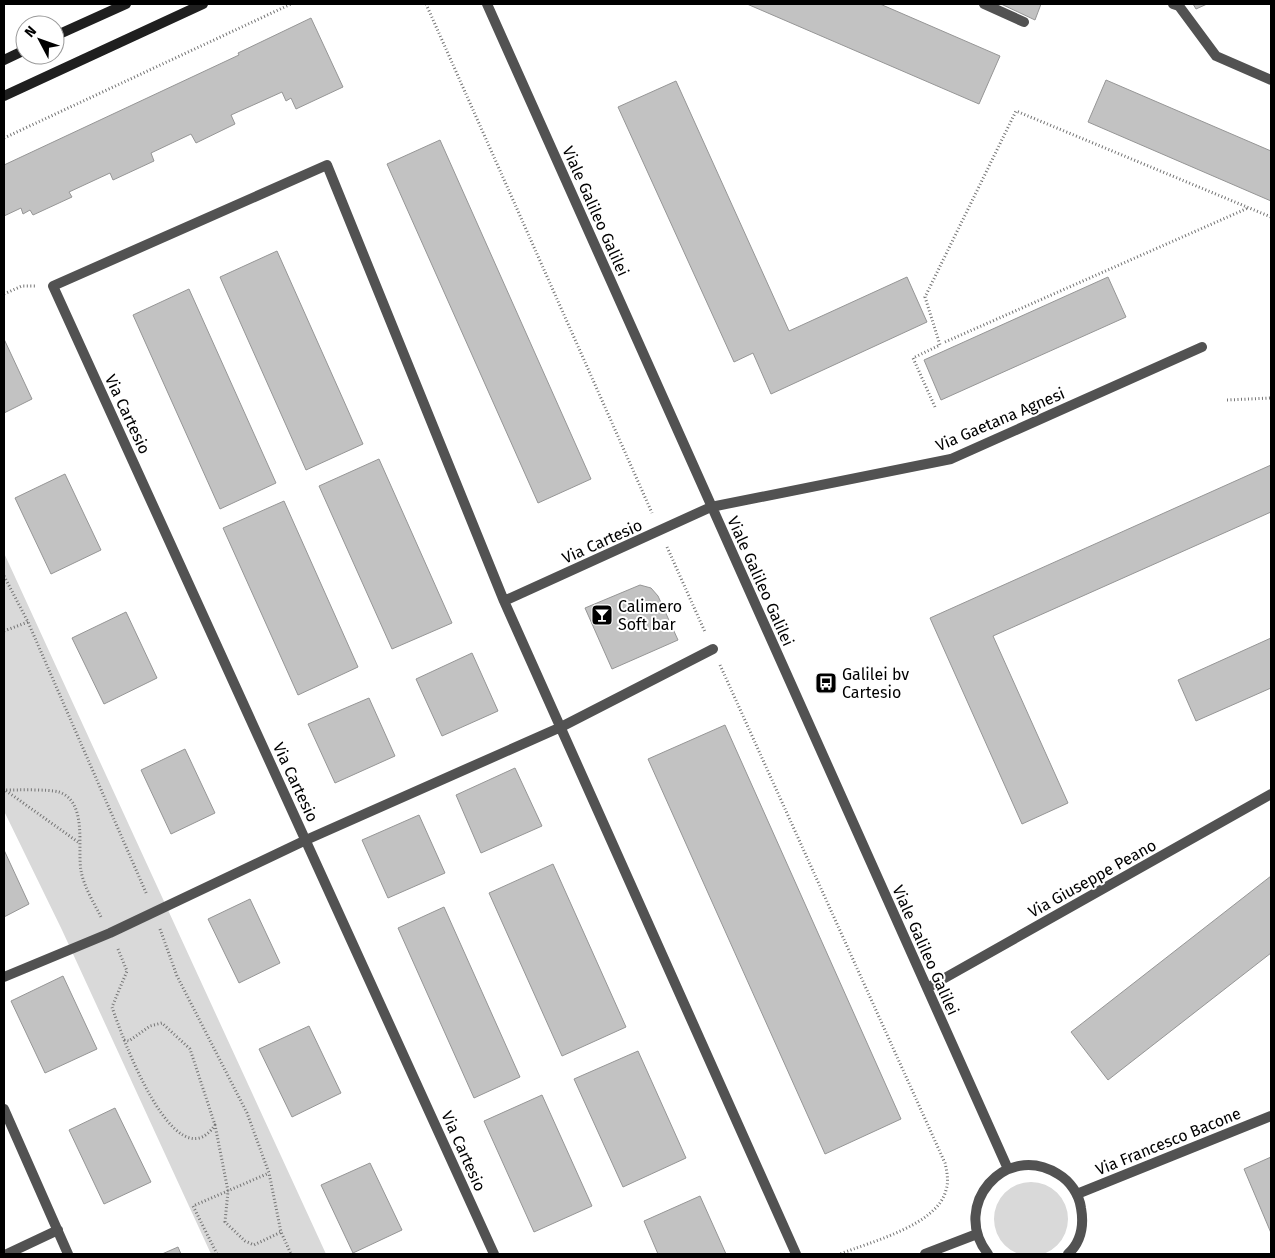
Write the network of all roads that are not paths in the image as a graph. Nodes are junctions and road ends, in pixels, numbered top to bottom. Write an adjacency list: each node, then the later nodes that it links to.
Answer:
1 (126, 4): 7 (street)
2 (203, 4): 9 (street)
3 (487, 4): 11 (street, Viale Galileo Galilei)
4 (984, 4): 6 (street)
5 (1173, 4): 8 (street)
6 (1024, 22)
7 (65, 31)
8 (1271, 80)
9 (4, 96)
10 (1202, 347): 11 (street, Via Gaetana Agnesi)
11 (711, 507): 12 (street, Via Cartesio); 18 (street, Viale Galileo Galilei)
12 (504, 601): 14 (street); 16 (street, Via Cartesio)
13 (713, 649): 14 (street)
14 (561, 727): 16 (street); 28 (street)
15 (1271, 794): 18 (street, Via Giuseppe Peano)
16 (306, 840): 17 (street); 27 (street, Via Cartesio)
17 (4, 977)
18 (927, 988): 21 (street, Viale Galileo Galilei)
19 (4, 1109): 23 (street)
20 (1271, 1116): 22 (street, Via Francesco Bacone)
21 (1008, 1169): 22 (street); 24 (street)
22 (1077, 1194): 31 (street)
23 (58, 1230): 25 (street); 26 (street)
24 (977, 1234): 29 (street); 30 (street)
25 (7, 1254)
26 (68, 1254)
27 (494, 1254)
28 (796, 1254)
29 (925, 1254)
30 (988, 1254)
31 (1068, 1254)

